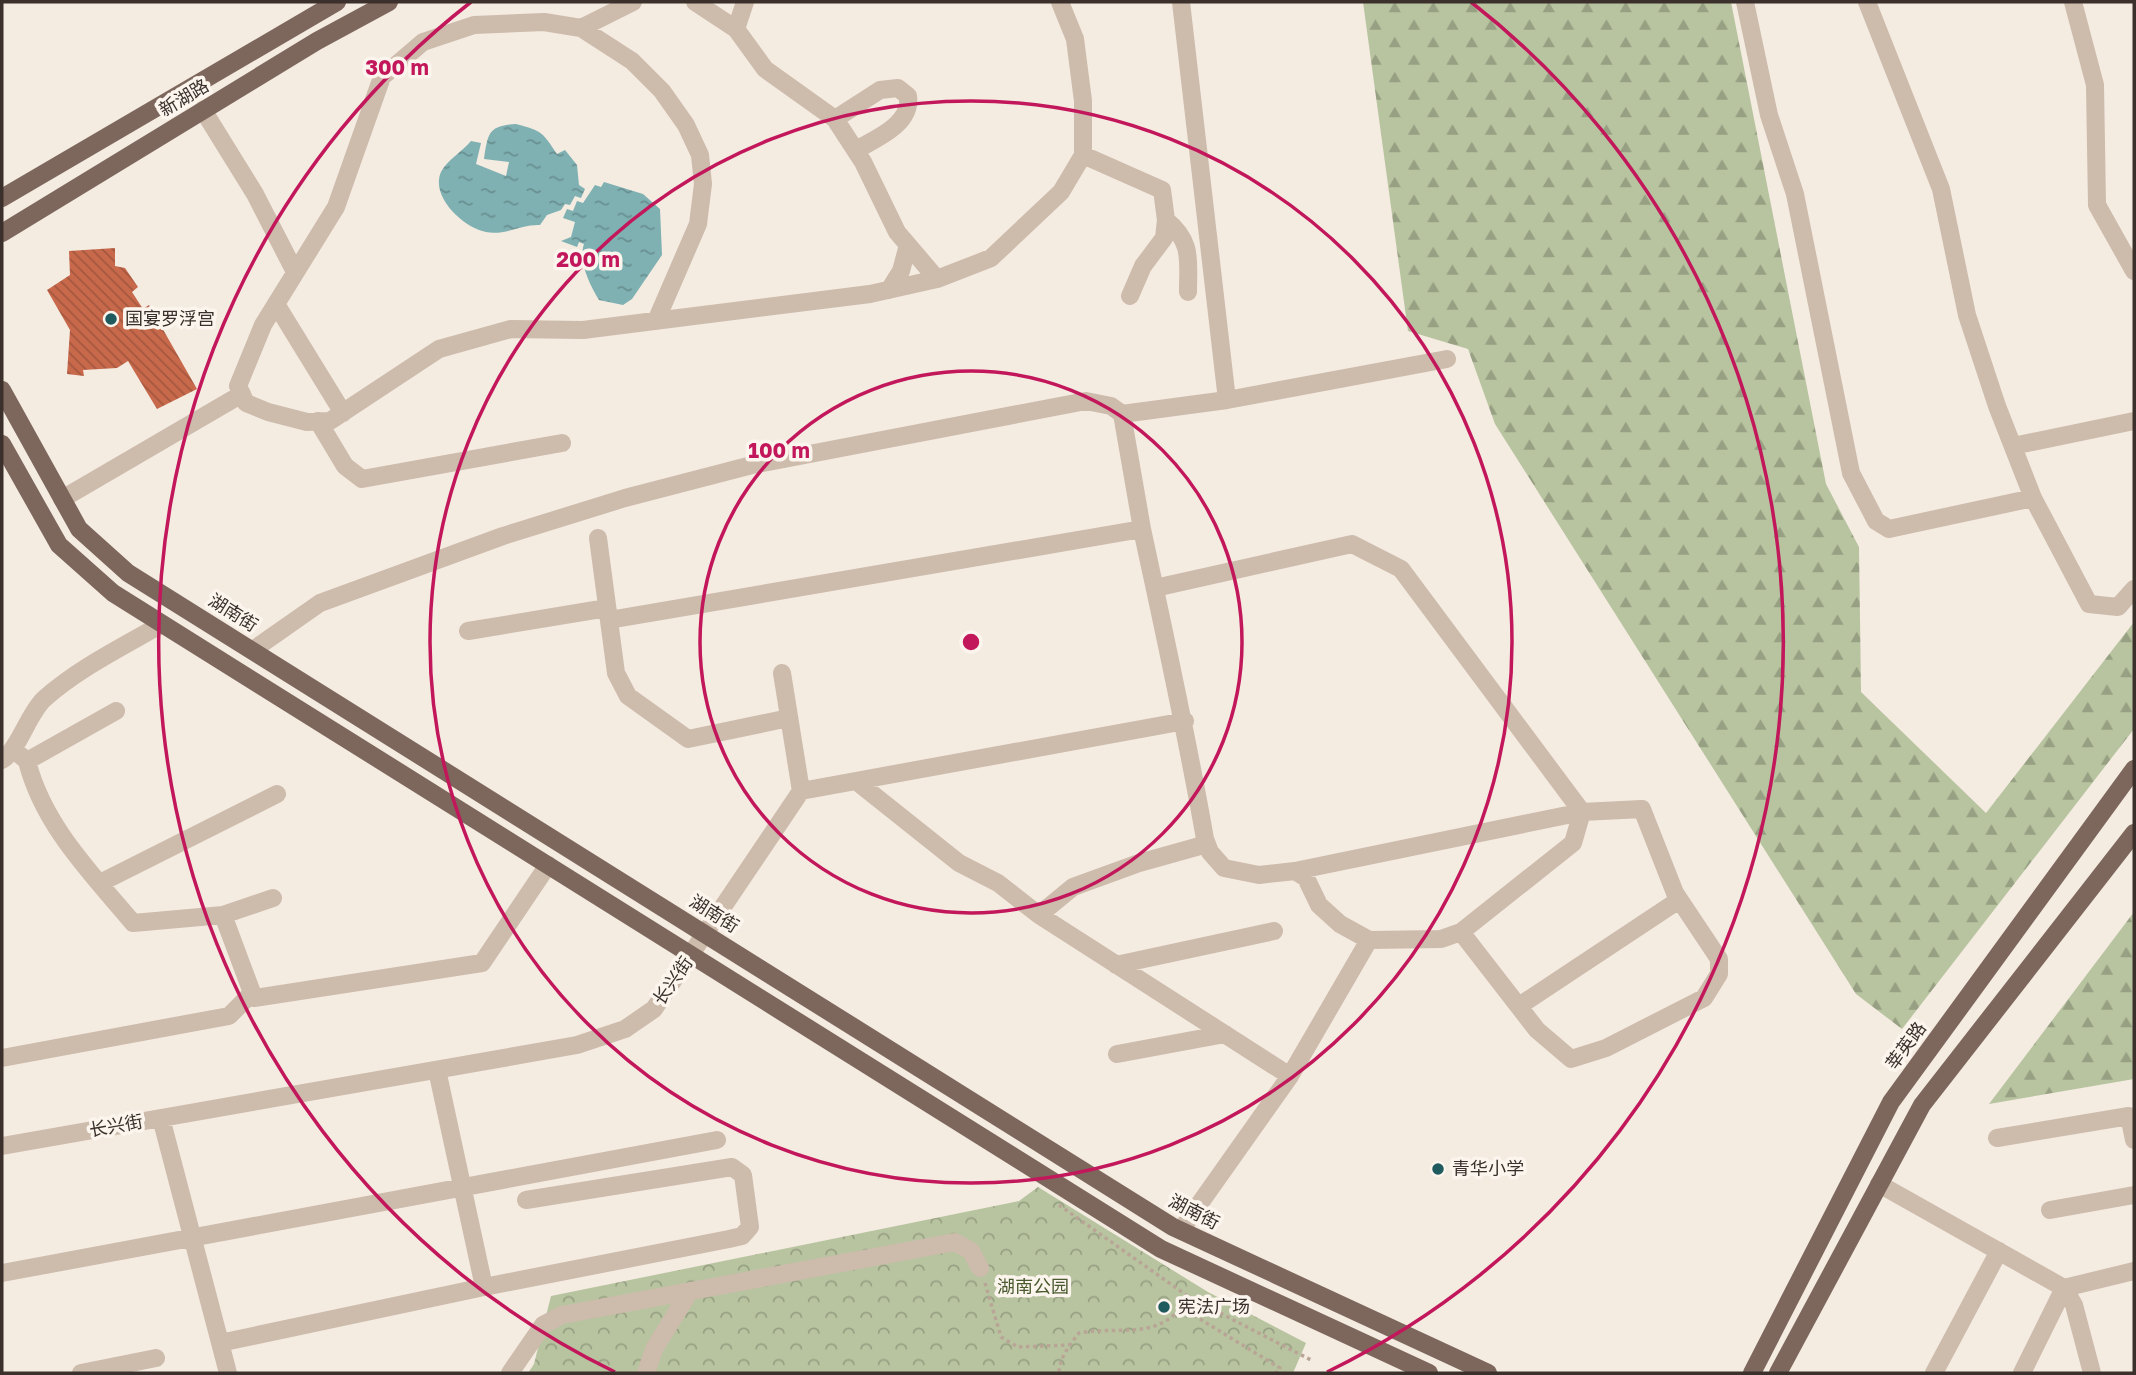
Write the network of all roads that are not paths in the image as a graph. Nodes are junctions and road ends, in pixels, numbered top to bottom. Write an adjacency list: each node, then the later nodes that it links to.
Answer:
1 (389, 2): 13 (main road, 新湖路)
2 (634, 2): 11 (street)
3 (695, 2): 12 (street)
4 (745, 2): 12 (street)
5 (1060, 2): 16 (street)
6 (1181, 2): 32 (street)
7 (1745, 2): 40 (street)
8 (1867, 2): 39 (street)
9 (2073, 2): 21 (street)
10 (326, 5): 17 (main road, 新湖路)
11 (581, 28): 22 (street); 28 (street)
12 (736, 29): 14 (street)
13 (203, 110): 19 (main road, 新湖路); 22 (street)
14 (835, 119): 15 (street); 15 (street)
15 (856, 150): 20 (street)
16 (1083, 155): 18 (street); 23 (street)
17 (2, 198)
18 (1166, 220): 25 (street); 26 (street)
19 (2, 233)
20 (908, 245): 23 (street); 24 (street)
21 (2134, 271)
22 (295, 272): 27 (street)
23 (937, 279): 24 (street)
24 (889, 290): 28 (street)
25 (1188, 292)
26 (1130, 296)
27 (276, 304): 31 (street); 33 (street)
28 (656, 321): 33 (street)
29 (1447, 359): 32 (street)
30 (2, 390): 41 (main road, 湖南街)
31 (242, 394): 35 (street); 41 (street)
32 (1227, 400): 34 (street)
33 (343, 413): 35 (street)
34 (1122, 414): 42 (street); 49 (street)
35 (318, 421): 37 (street)
36 (2134, 421): 39 (street)
37 (562, 443)
38 (2, 444): 47 (main road)
39 (2013, 446): 40 (street)
40 (2033, 498): 45 (street)
41 (62, 499): 49 (main road, 湖南街)
42 (1142, 529): 44 (street); 46 (street)
43 (598, 538): 46 (street)
44 (1155, 589): 53 (street); 60 (street)
45 (2134, 589)
46 (608, 614): 48 (street); 52 (street)
47 (162, 624): 54 (street); 63 (main road)
48 (468, 631)
49 (253, 650): 71 (main road, 湖南街)
50 (782, 673): 52 (street)
51 (116, 711): 55 (street)
52 (789, 718): 58 (street)
53 (1185, 722): 57 (street); 62 (street)
54 (7, 754): 55 (street)
55 (27, 761): 65 (street)
56 (2134, 769): 110 (main road, 莘英路)
57 (856, 781): 58 (street); 69 (street)
58 (801, 791): 71 (street, 长兴街)
59 (277, 794): 65 (street)
60 (1582, 812): 64 (street); 67 (street); 72 (street)
61 (2134, 833): 88 (main road)
62 (1207, 844): 64 (street); 69 (street)
63 (548, 865): 74 (main road); 76 (street)
64 (1294, 871): 73 (street)
65 (100, 883): 68 (street)
66 (273, 898): 68 (street)
67 (1679, 900): 77 (street); 77 (street)
68 (223, 915): 76 (street)
69 (1039, 915): 75 (street)
70 (1274, 931): 75 (street)
71 (704, 932): 74 (street, 长兴街); 93 (main road, 湖南街)
72 (1461, 932): 73 (street); 77 (street)
73 (1369, 940): 82 (street)
74 (693, 953): 81 (street, 长兴街); 108 (main road)
75 (1116, 965): 78 (street)
76 (252, 993): 80 (street)
77 (1519, 1006)
78 (1225, 1034): 79 (street); 82 (street)
79 (1117, 1054)
80 (2, 1058)
81 (438, 1070): 83 (street, 长兴街); 89 (street)
82 (1290, 1076): 93 (street)
83 (161, 1118): 87 (street, 长兴街); 94 (street)
84 (1997, 1138): 86 (street)
85 (717, 1140): 89 (street)
86 (2134, 1140)
87 (2, 1146)
88 (1880, 1184): 95 (street); 111 (main road)
89 (460, 1187): 94 (street); 99 (street)
90 (2134, 1195): 92 (street)
91 (526, 1200): 99 (street)
92 (2050, 1210)
93 (1181, 1230): 109 (main road, 湖南街)
94 (194, 1236): 98 (street); 102 (street)
95 (1999, 1251): 100 (street); 112 (street)
96 (980, 1268): 101 (street)
97 (2134, 1271): 100 (street)
98 (2, 1273)
99 (484, 1287): 102 (street)
100 (2064, 1288): 113 (street); 114 (street)
101 (690, 1291): 106 (street); 107 (street)
102 (220, 1343): 105 (street)
103 (156, 1358): 104 (street)
104 (81, 1373)
105 (228, 1373)
106 (510, 1373)
107 (646, 1373)
108 (1429, 1373)
109 (1488, 1373)
110 (1752, 1373)
111 (1779, 1373)
112 (1934, 1373)
113 (2022, 1373)
114 (2092, 1373)

